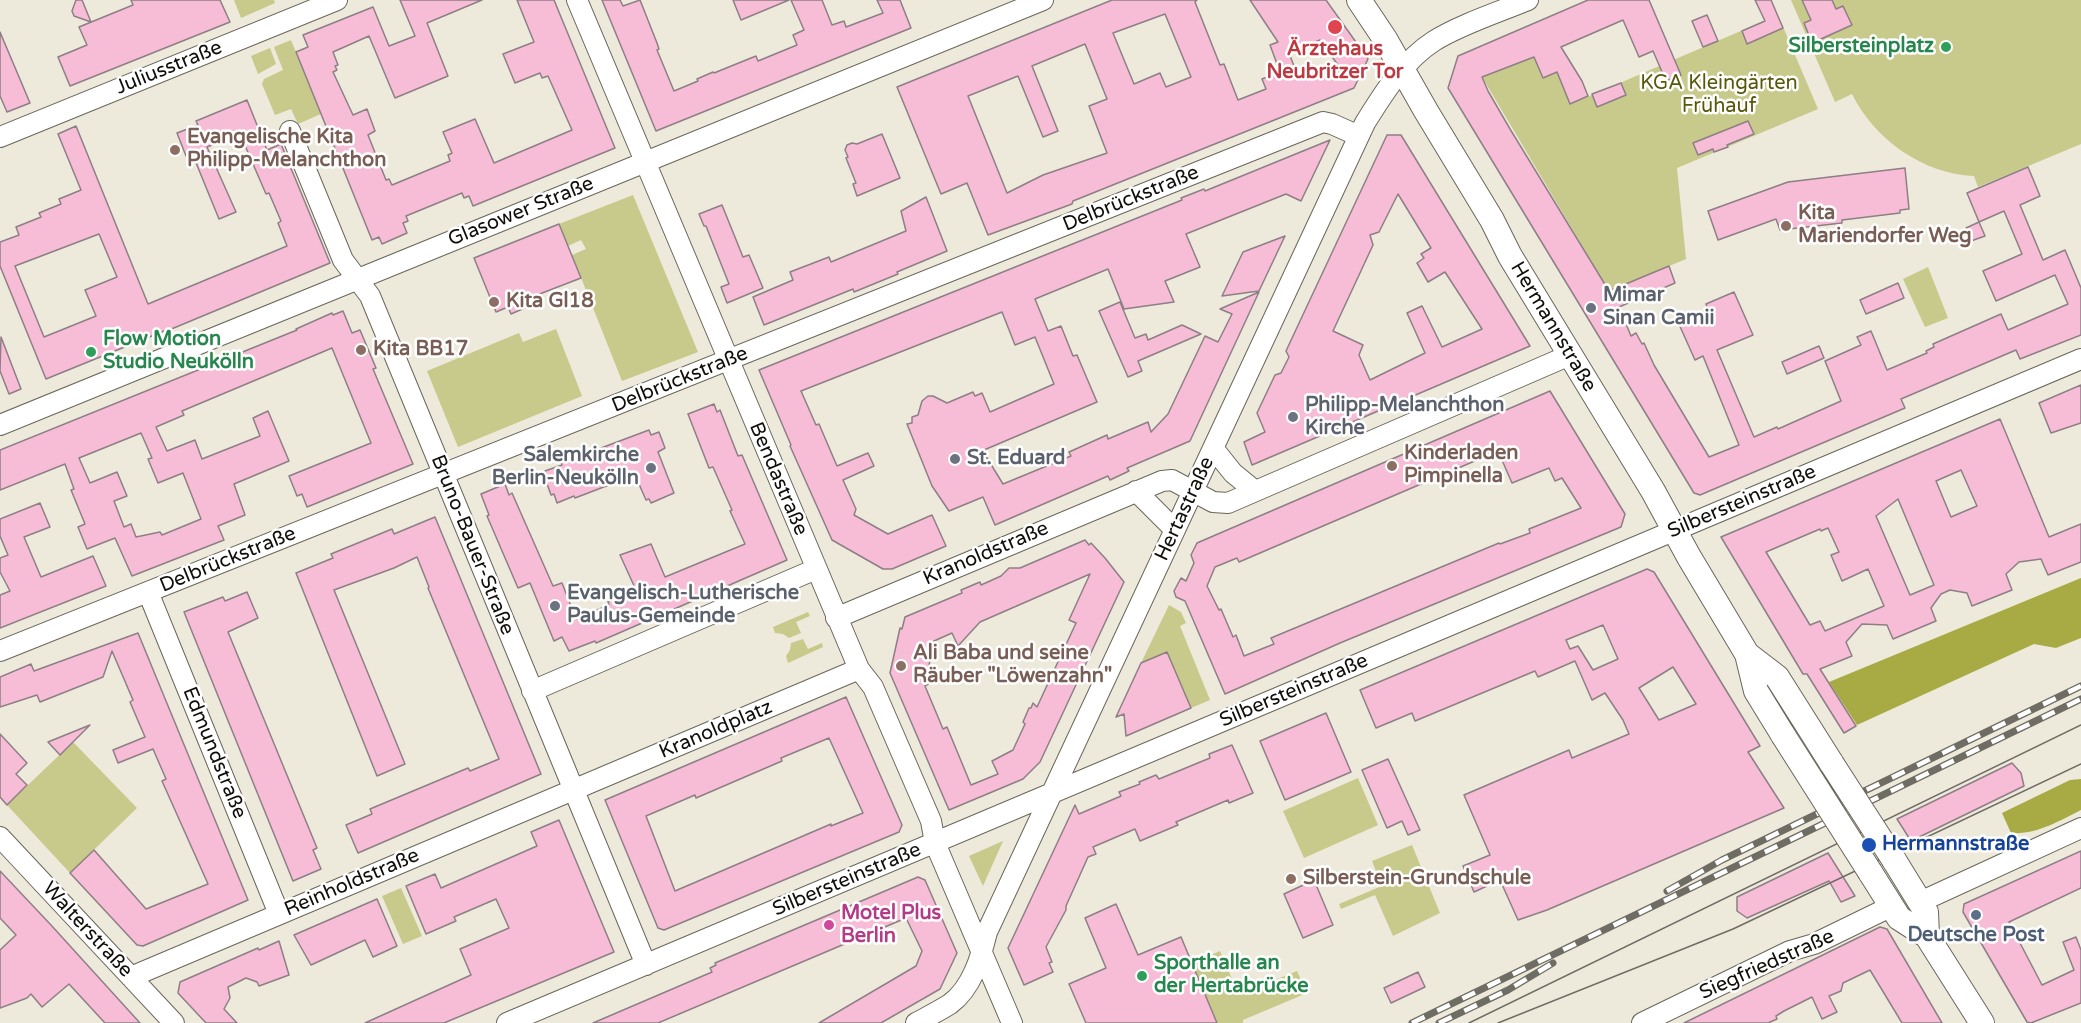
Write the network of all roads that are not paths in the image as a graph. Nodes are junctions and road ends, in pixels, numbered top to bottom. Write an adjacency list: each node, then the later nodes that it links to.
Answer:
1 (337, 0): 8 (street, Juliusstraße)
2 (577, 0): 10 (street, Bendastraße)
3 (1043, 0): 10 (street, Glasower Straße)
4 (1359, 0): 6 (main road, Hermannstraße)
5 (1528, 0): 6 (street, Hertastraße)
6 (1403, 70): 9 (street, Hertastraße); 12 (main road, Hermannstraße)
7 (290, 131): 11 (street, Bruno-Bauer-Straße)
8 (0, 136)
9 (1359, 136): 14 (street, Delbrückstraße); 16 (street, Hertastraße)
10 (645, 162): 11 (street, Glasower Straße); 14 (street, Bendastraße)
11 (357, 278): 15 (street, Glasower Straße); 17 (street, Bruno-Bauer-Straße)
12 (1570, 355): 19 (street, Kranoldstraße); 22 (main road, Hermannstraße)
13 (2081, 359): 22 (street, Silbersteinstraße)
14 (728, 361): 17 (street, Delbrückstraße); 23 (street, Bendastraße)
15 (0, 425)
16 (1213, 448): 19 (street); 20 (street, Hertastraße)
17 (443, 474): 24 (street, Delbrückstraße); 29 (street, Bruno-Bauer-Straße)
18 (1136, 491): 20 (street, Kranoldstraße); 21 (street); 25 (street, Kranoldstraße)
19 (1255, 491): 20 (street, Kranoldstraße)
20 (1193, 493): 21 (street, Hertastraße)
21 (1175, 530): 31 (street, Hertastraße)
22 (1675, 531): 27 (main road, Hermannstraße); 31 (street, Silbersteinstraße)
23 (816, 569): 25 (street, Bendastraße); 29 (street)
24 (148, 592): 26 (street, Delbrückstraße); 37 (street, Edmundstraße)
25 (836, 618): 28 (street, Bendastraße)
26 (0, 651)
27 (1748, 654): 35 (main road, Hermannstraße, bridge); 36 (main road, Hermannstraße, bridge)
28 (858, 669): 30 (street, Kranoldplatz); 34 (street, Bendastraße)
29 (532, 691): 30 (street, Bruno-Bauer-Straße)
30 (572, 789): 37 (street, Reinholdstraße); 40 (street, Bruno-Bauer-Straße)
31 (1053, 793): 34 (street, Silbersteinstraße); 39 (street, Hertastraße)
32 (2081, 828): 35 (street)
33 (0, 837): 41 (street, Walterstraße)
34 (935, 843): 39 (street, Bendastraße); 40 (street, Silbersteinstraße)
35 (1920, 902): 38 (main road, Hermannstraße)
36 (1892, 906): 38 (main road, Hermannstraße); 46 (street, Siegfriedstraße)
37 (279, 914): 41 (street, Reinholdstraße)
38 (1927, 936): 47 (main road, Hermannstraße)
39 (982, 956): 44 (street, Hertastraße); 45 (street, Bendastraße)
40 (645, 965): 43 (street, Silbersteinstraße)
41 (131, 977): 42 (street, Walterstraße)
42 (174, 1023)
43 (507, 1023)
44 (916, 1023)
45 (1012, 1023)
46 (1642, 1023)
47 (1982, 1023)

